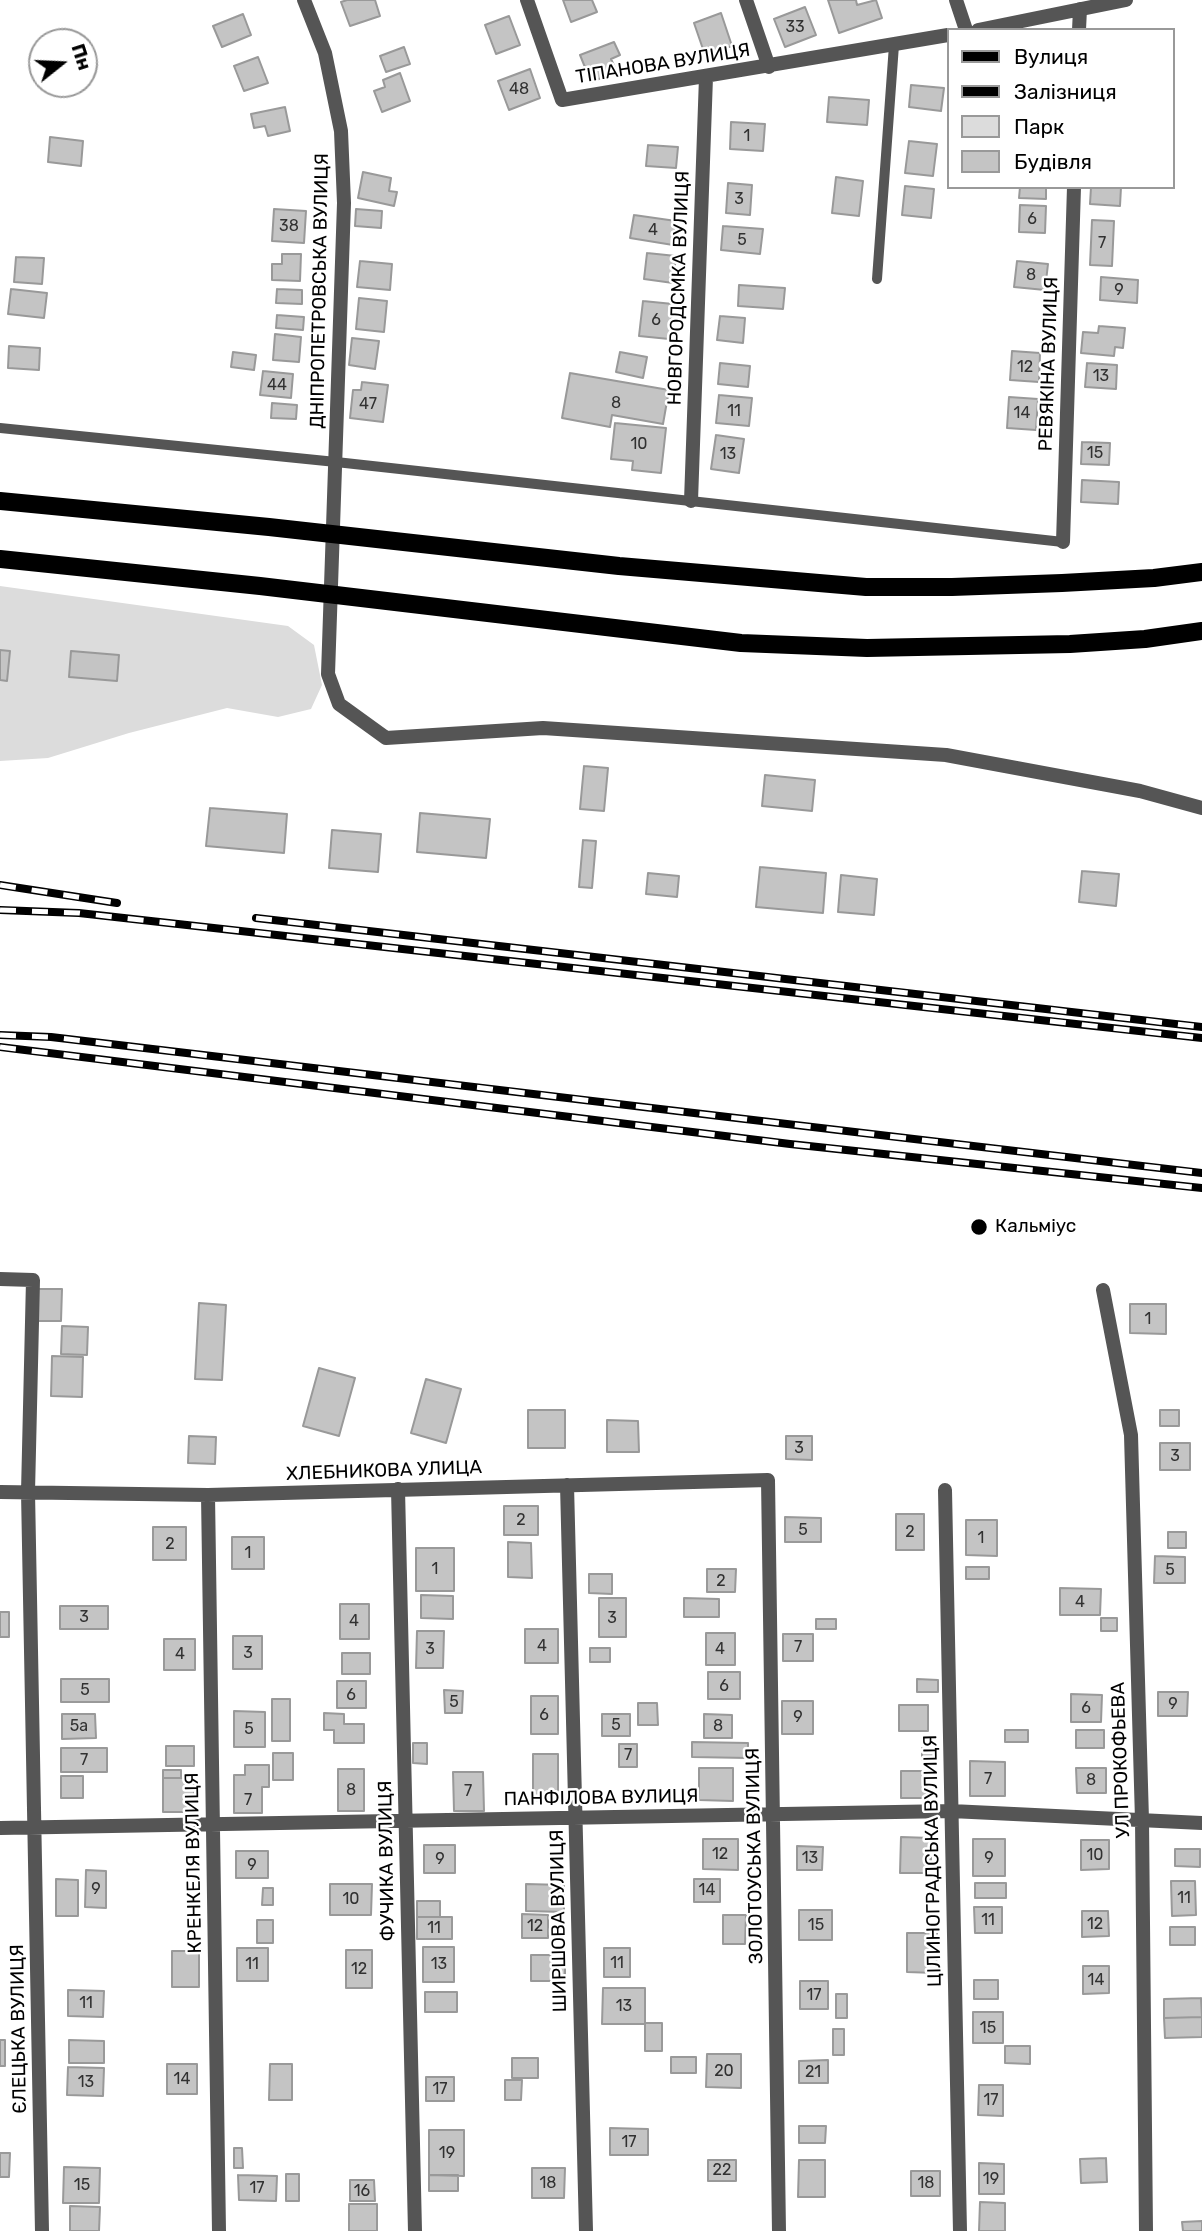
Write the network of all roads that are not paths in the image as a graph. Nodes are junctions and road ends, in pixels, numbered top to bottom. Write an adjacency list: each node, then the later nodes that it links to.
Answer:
1 (304, 0): 17 (street, ДНІПРОПЕТРОВСЬКА ВУЛИЦЯ)
2 (527, 0): 13 (street, ТІПАНОВА ВУЛИЦЯ)
3 (746, 0): 12 (street, ТІПАНОВА ВУЛИЦЯ)
4 (956, 0): 7 (street)
5 (1126, 0): 6 (street)
6 (1080, 9): 8 (street); 9 (street)
7 (965, 28)
8 (988, 28)
9 (1079, 28)
10 (946, 35): 11 (street, ТІПАНОВА ВУЛИЦЯ)
11 (894, 45): 12 (street, ТІПАНОВА ВУЛИЦЯ); 15 (lane)
12 (769, 67): 13 (street, ТІПАНОВА ВУЛИЦЯ)
13 (706, 77): 19 (street, НОВГОРОДСMКА ВУЛИЦЯ)
14 (1074, 189): 20 (street, РЕВЯКIНА ВУЛИЦЯ)
15 (877, 279)
16 (0, 428): 17 (lane)
17 (336, 462): 19 (lane); 24 (street, ДНІПРОПЕТРОВСЬКА ВУЛИЦЯ)
18 (0, 501): 22 (main road)
19 (691, 501): 20 (lane)
20 (1063, 542)
21 (0, 559): 23 (main road)
22 (1202, 572)
23 (1202, 631)
24 (1202, 808)
25 (0, 1279): 32 (street, ЄЛЕЦЬКА ВУЛИЦЯ)
26 (1103, 1290): 37 (street, УЛ ПРОКОФЬЕВА)
27 (768, 1480): 28 (street, ХЛЕБНИКОВА УЛИЦА); 35 (street, ЗОЛОТОУСЬКА ВУЛИЦЯ)
28 (567, 1485): 29 (street, ХЛЕБНИКОВА УЛИЦА); 36 (street, ШИРШОВА ВУЛИЦЯ)
29 (398, 1489): 33 (street, ХЛЕБНИКОВА УЛИЦА); 38 (street, ФУЧИКА ВУЛИЦЯ)
30 (945, 1490): 34 (street, ЦІЛИНОГРАДСЬКА ВУЛИЦЯ)
31 (0, 1492): 32 (street, ХЛЕБНИКОВА УЛИЦА)
32 (28, 1492): 33 (street, ХЛЕБНИКОВА УЛИЦА); 41 (street, ЄЛЕЦЬКА ВУЛИЦЯ)
33 (208, 1495): 40 (street, КРЕНКЕЛЯ ВУЛИЦЯ)
34 (951, 1811): 35 (street, ПАНФІЛОВА ВУЛИЦЯ); 37 (street, ПАНФІЛОВА ВУЛИЦЯ); 48 (street, ЦІЛИНОГРАДСЬКА ВУЛИЦЯ)
35 (773, 1814): 36 (street, ПАНФІЛОВА ВУЛИЦЯ); 47 (street, ЗОЛОТОУСЬКА ВУЛИЦЯ)
36 (576, 1818): 38 (street, ПАНФІЛОВА ВУЛИЦЯ); 46 (street, ШИРШОВА ВУЛИЦЯ)
37 (1142, 1820): 39 (street, ПАНФІЛОВА ВУЛИЦЯ); 49 (street, УЛ ПРОКОФЬЕВА)
38 (405, 1821): 40 (street, ПАНФІЛОВА ВУЛИЦЯ); 45 (street, ФУЧИКА ВУЛИЦЯ)
39 (1202, 1823)
40 (212, 1824): 41 (street, ПАНФІЛОВА ВУЛИЦЯ); 44 (street, КРЕНКЕЛЯ ВУЛИЦЯ)
41 (34, 1827): 42 (street, ПАНФІЛОВА ВУЛИЦЯ); 43 (street, ЄЛЕЦЬКА ВУЛИЦЯ)
42 (0, 1828)
43 (42, 2231)
44 (219, 2231)
45 (415, 2231)
46 (586, 2231)
47 (779, 2231)
48 (960, 2231)
49 (1146, 2231)

